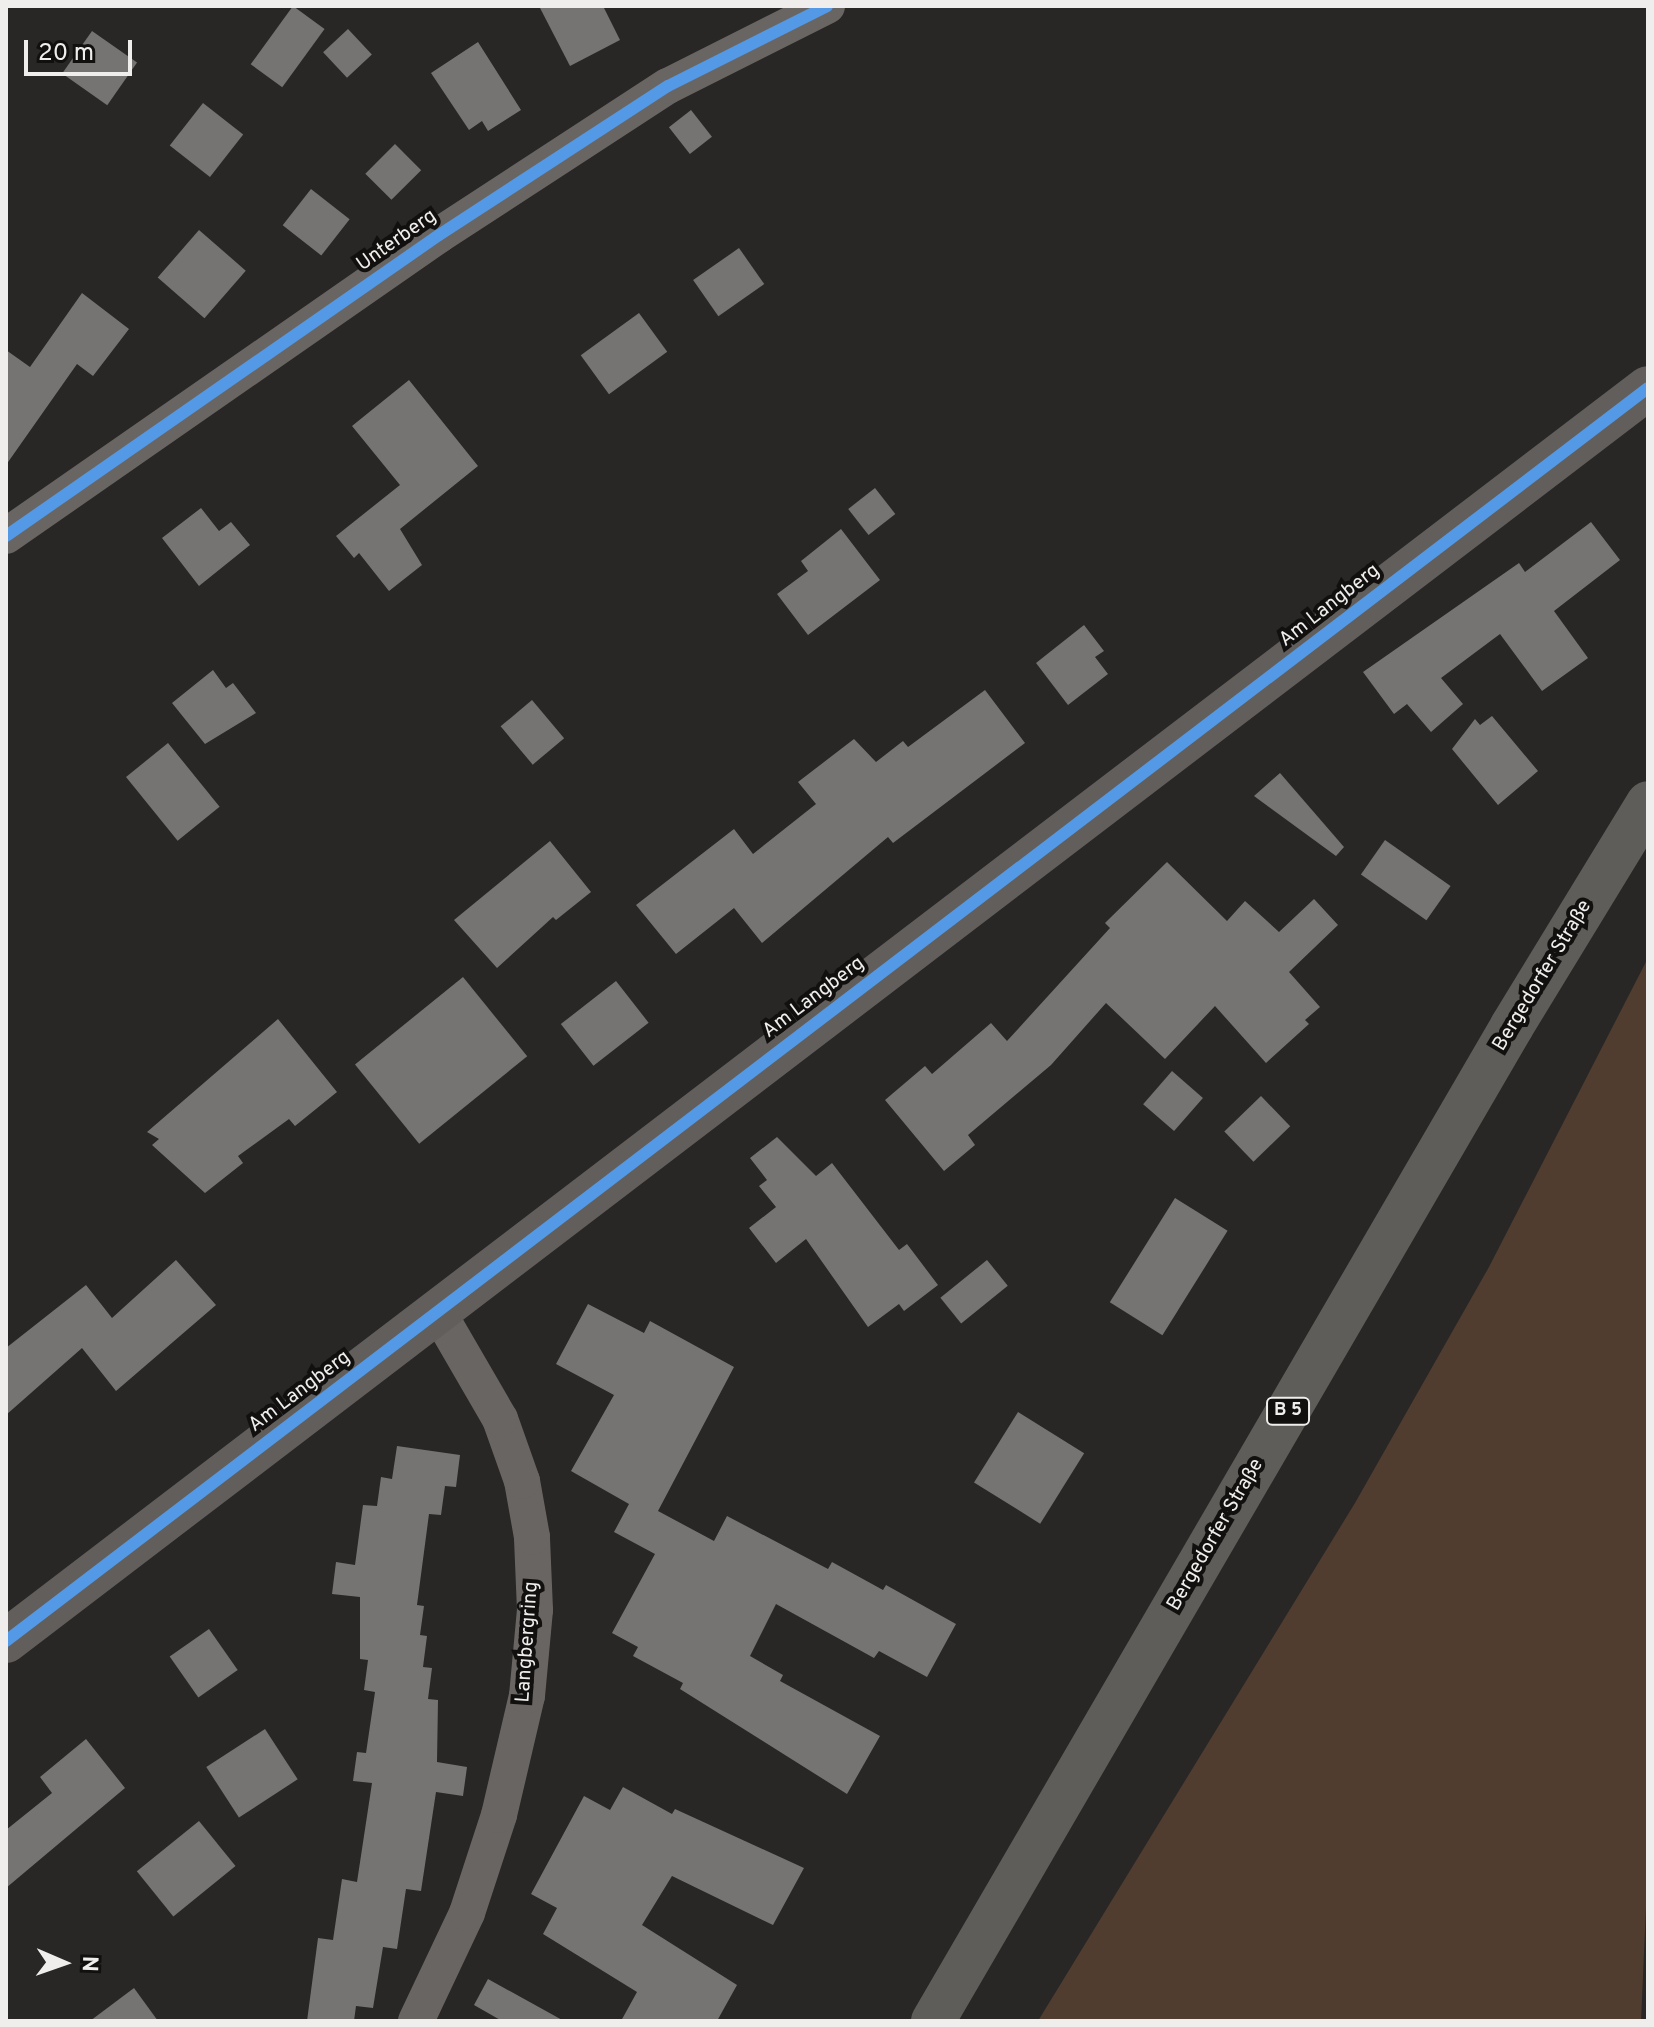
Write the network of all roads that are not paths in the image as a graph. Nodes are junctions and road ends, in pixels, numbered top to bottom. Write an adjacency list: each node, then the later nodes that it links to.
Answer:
1 (827, 6): 3 (street, Unterberg)
2 (1648, 388): 5 (street, Am Langberg)
3 (6, 536)
4 (1648, 803): 8 (main road, Bergedorfer Straße / B 5)
5 (438, 1312): 6 (street, Am Langberg); 7 (street, Langbergring)
6 (6, 1641)
7 (416, 2021)
8 (933, 2021)

